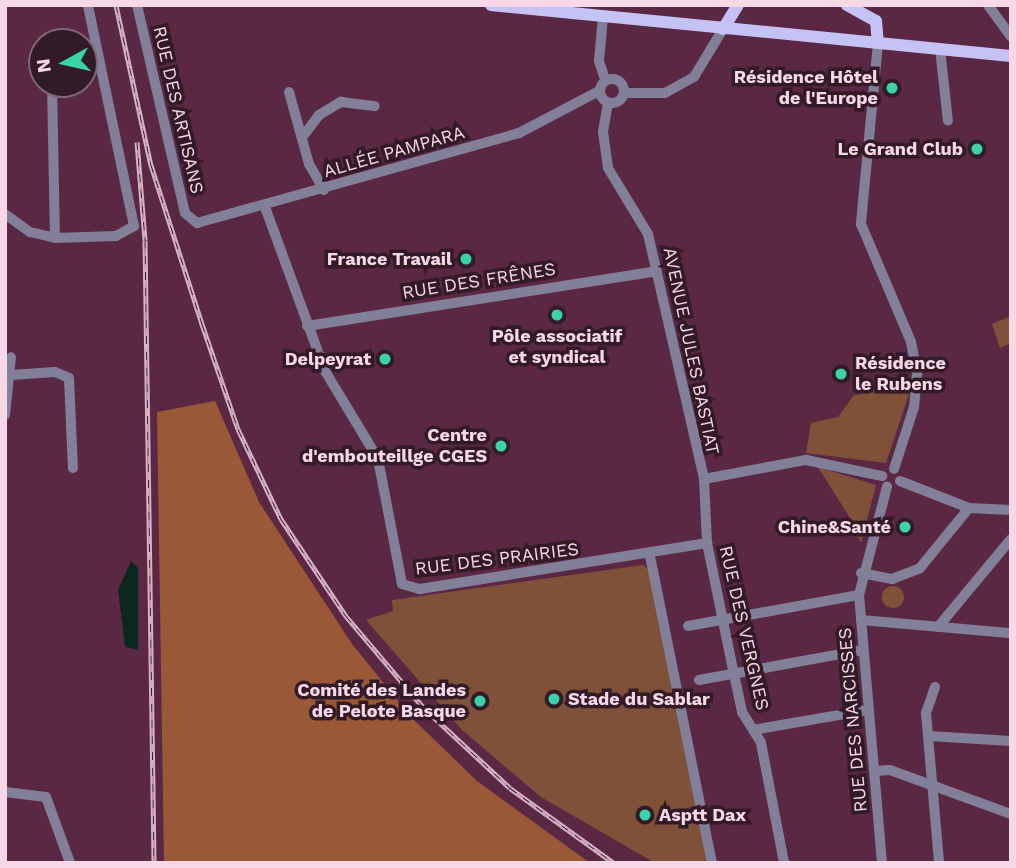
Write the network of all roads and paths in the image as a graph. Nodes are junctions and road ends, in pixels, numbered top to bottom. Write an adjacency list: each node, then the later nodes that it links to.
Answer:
1 (88, 5): 26 (street)
2 (136, 5): 25 (street, RUE DES ARTISANS)
3 (491, 5): 7 (main road)
4 (738, 5): 8 (main road)
5 (847, 5): 10 (main road)
6 (988, 5): 9 (street)
7 (603, 17): 8 (main road); 13 (street)
8 (723, 29): 10 (main road); 16 (street)
9 (1011, 37)
10 (878, 43): 11 (main road); 33 (street)
11 (940, 49): 12 (main road); 20 (street)
12 (1011, 56)
13 (605, 80): 14 (street); 16 (street)
14 (599, 91): 18 (street); 22 (street, ALLÉE PAMPARA)
15 (289, 92): 21 (street)
16 (624, 93): 18 (street)
17 (52, 98): 26 (street)
18 (608, 103): 27 (street, AVENUE JULES BASTIAT)
19 (375, 106): 21 (street)
20 (948, 121)
21 (304, 135): 22 (street)
22 (324, 190): 23 (street, ALLÉE PAMPARA)
23 (265, 207): 25 (street, ALLÉE PAMPARA); 28 (street, RUE DES PRAIRIES)
24 (5, 214): 26 (street)
25 (191, 221)
26 (55, 238)
27 (657, 271): 28 (street, RUE DES FRÊNES); 35 (street, AVENUE JULES BASTIAT)
28 (307, 326): 42 (street, RUE DES PRAIRIES)
29 (11, 356): 30 (street)
30 (11, 375): 31 (street); 32 (street)
31 (5, 415)
32 (73, 468)
33 (894, 469): 34 (street); 36 (street)
34 (882, 476): 35 (street, AVENUE JULES BASTIAT); 37 (street)
35 (704, 479): 41 (street, RUE DES VERGNES)
36 (900, 481): 37 (street); 38 (street)
37 (887, 487): 43 (street, RUE DES NARCISSES)
38 (969, 508): 39 (street); 43 (street)
39 (1011, 510)
40 (1011, 539): 48 (street)
41 (706, 543): 42 (street, RUE DES PRAIRIES); 45 (street, RUE DES VERGNES)
42 (650, 556): 63 (street)
43 (861, 573): 44 (street, RUE DES NARCISSES)
44 (859, 595): 45 (street); 46 (street, RUE DES NARCISSES)
45 (723, 620): 47 (street); 51 (street, RUE DES VERGNES)
46 (861, 620): 48 (street); 50 (street, RUE DES NARCISSES)
47 (688, 626)
48 (938, 627): 49 (street)
49 (1011, 633)
50 (863, 650): 51 (street); 54 (street, RUE DES NARCISSES)
51 (734, 674): 52 (street); 55 (street, RUE DES VERGNES)
52 (699, 680)
53 (935, 687): 56 (street)
54 (868, 710): 55 (street); 58 (street, RUE DES NARCISSES)
55 (753, 730): 64 (street, RUE DES VERGNES)
56 (929, 736): 57 (street); 59 (street)
57 (1011, 741)
58 (876, 771): 59 (street); 65 (street, RUE DES NARCISSES)
59 (934, 786): 61 (street); 66 (street)
60 (5, 792): 62 (street)
61 (1011, 814)
62 (70, 863)
63 (712, 863)
64 (784, 863)
65 (883, 863)
66 (939, 863)

